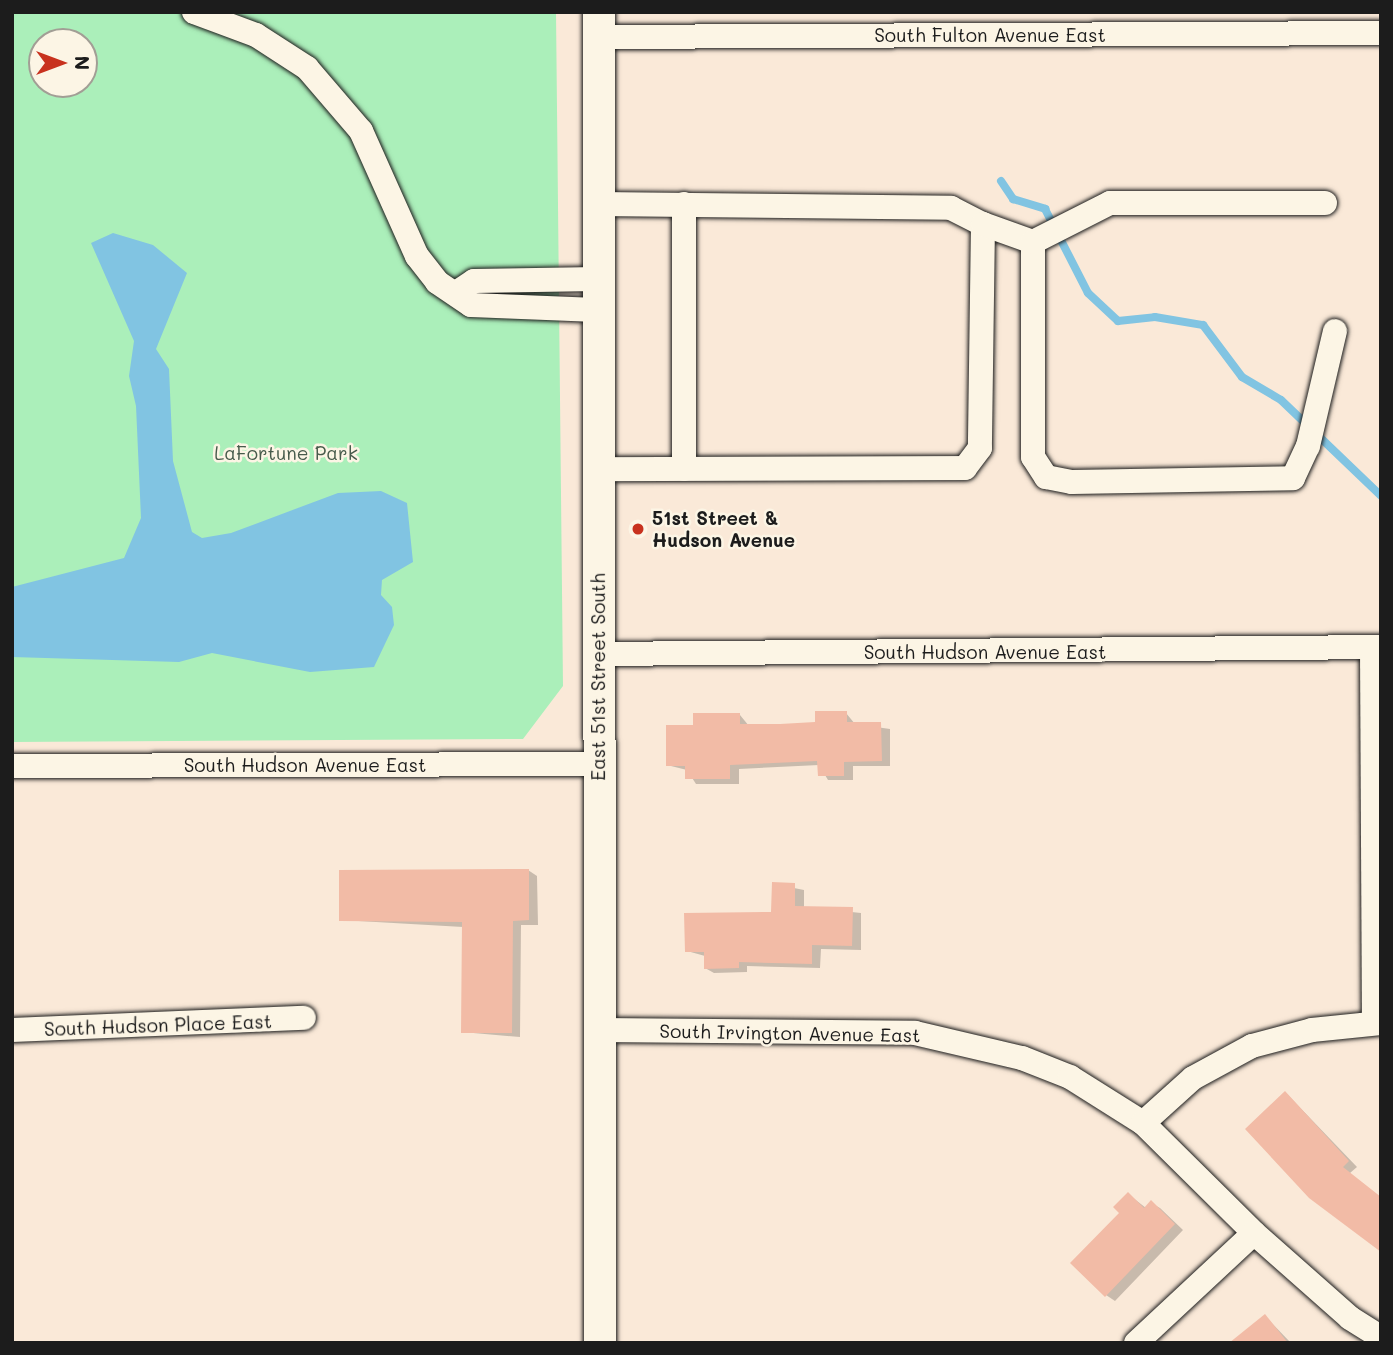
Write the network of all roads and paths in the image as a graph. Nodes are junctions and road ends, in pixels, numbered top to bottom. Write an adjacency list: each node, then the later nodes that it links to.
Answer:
1 (194, 12): 11 (street)
2 (1149, 23): 3 (street, South Fulton Avenue East); 4 (street, South Fulton Avenue East)
3 (599, 25): 6 (main road, East 51st Street South)
4 (1381, 33)
5 (1325, 203): 9 (street)
6 (598, 204): 7 (street); 10 (main road, East 51st Street South)
7 (684, 204): 8 (street); 15 (street)
8 (983, 224): 9 (street); 15 (street)
9 (1041, 239): 13 (street)
10 (597, 279): 11 (street); 12 (main road, East 51st Street South)
11 (459, 291): 12 (street)
12 (597, 310): 14 (main road, East 51st Street South)
13 (1335, 331)
14 (598, 469): 15 (street); 17 (main road, East 51st Street South)
15 (684, 469)
16 (1376, 649): 17 (street, South Hudson Avenue East); 18 (street)
17 (598, 654): 19 (main road, East 51st Street South)
18 (1376, 701): 22 (street)
19 (598, 764): 20 (street, South Hudson Avenue East); 24 (main road, East 51st Street South)
20 (12, 766)
21 (304, 1018): 23 (street, South Hudson Place East)
22 (1378, 1023): 25 (street)
23 (12, 1030)
24 (600, 1030): 25 (street, South Irvington Avenue East); 28 (main road, East 51st Street South)
25 (1143, 1123): 26 (street, South Irvington Avenue East)
26 (1254, 1233): 27 (street, South Irvington Avenue East); 29 (street)
27 (1381, 1337)
28 (600, 1343)
29 (1136, 1343)

